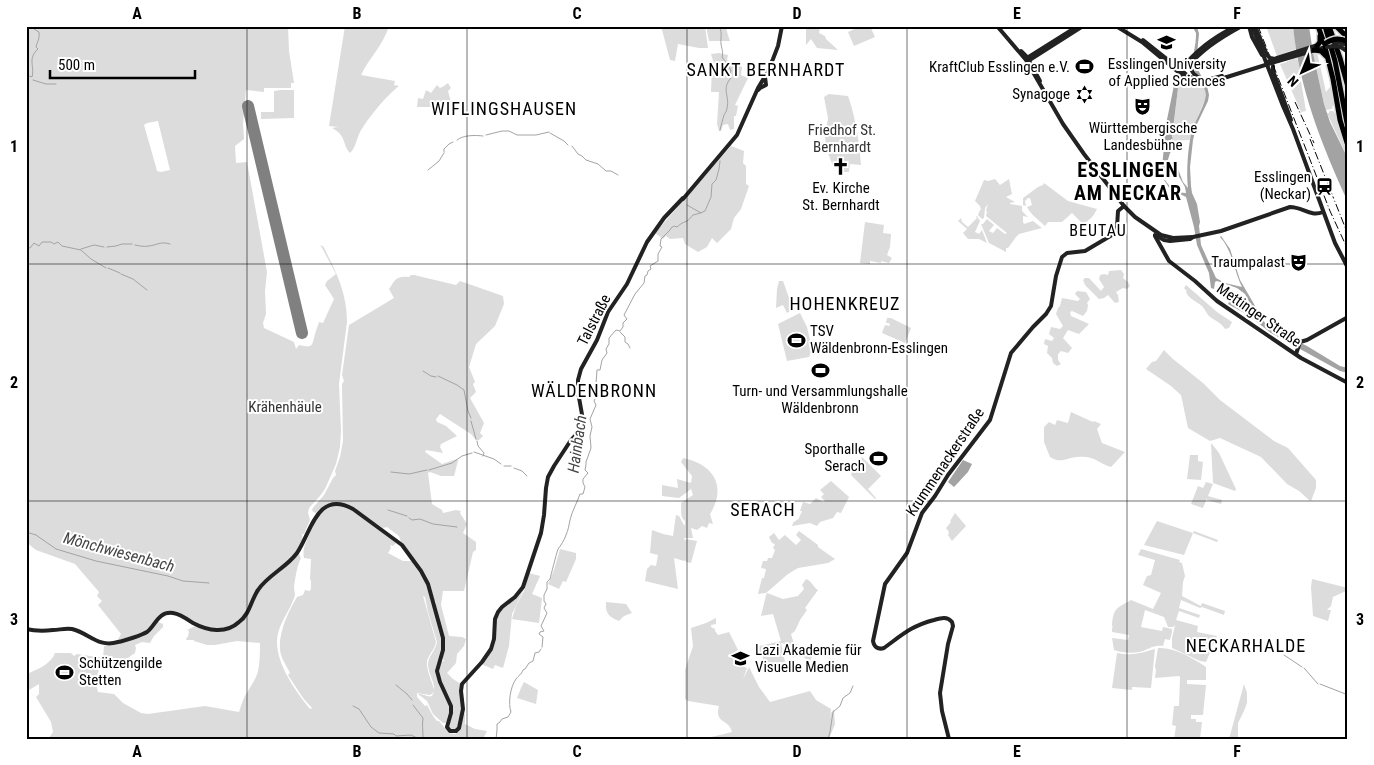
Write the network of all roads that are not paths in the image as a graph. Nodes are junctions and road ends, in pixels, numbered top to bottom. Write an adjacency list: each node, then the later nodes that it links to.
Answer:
1 (782, 26): 43 (main road, Talstraße)
2 (997, 26): 19 (main road)
3 (1078, 26): 17 (main road)
4 (1083, 26): 17 (main road)
5 (1116, 26): 12 (main road)
6 (1236, 26): 13 (main road)
7 (1242, 26): 13 (main road)
8 (1251, 26): 20 (main road, bridge); 21 (main road); 21 (main road)
9 (1318, 26): 15 (highway)
10 (1325, 26): 27 (highway)
11 (1333, 26): 14 (highway); 23 (highway); 25 (highway)
12 (1122, 28): 22 (main road); 22 (main road)
13 (1226, 32): 18 (main road)
14 (1344, 34)
15 (1321, 46): 16 (main road, bridge); 16 (highway, bridge); 20 (main road); 29 (highway)
16 (1347, 47)
17 (1033, 56): 19 (main road)
18 (1194, 56): 22 (main road); 22 (main road); 24 (main road)
19 (1028, 59): 26 (main road); 26 (main road)
20 (1278, 60): 24 (main road, bridge); 28 (main road)
21 (1266, 62): 28 (main road)
22 (1180, 70): 24 (main road)
23 (1348, 73)
24 (1202, 81)
25 (1348, 87)
26 (1058, 116): 30 (main road)
27 (1348, 128)
28 (1293, 130): 31 (main road)
29 (1348, 146)
30 (1124, 208): 32 (main road); 34 (main road); 44 (main road, Krummenackerstraße)
31 (1323, 212): 33 (main road); 37 (main road)
32 (1152, 232): 34 (main road); 36 (main road, Mettinger Straße)
33 (1194, 237): 34 (main road); 35 (main road)
34 (1163, 238): 35 (main road); 36 (main road)
35 (1170, 241): 36 (main road)
36 (1162, 247): 40 (main road, Mettinger Straße)
37 (1348, 268)
38 (1348, 317): 39 (main road)
39 (1298, 349): 40 (main road); 41 (main road)
40 (1290, 350): 41 (main road, Mettinger Straße)
41 (1296, 354): 42 (main road, Mettinger Straße)
42 (1348, 383)
43 (26, 629)
44 (949, 739)

